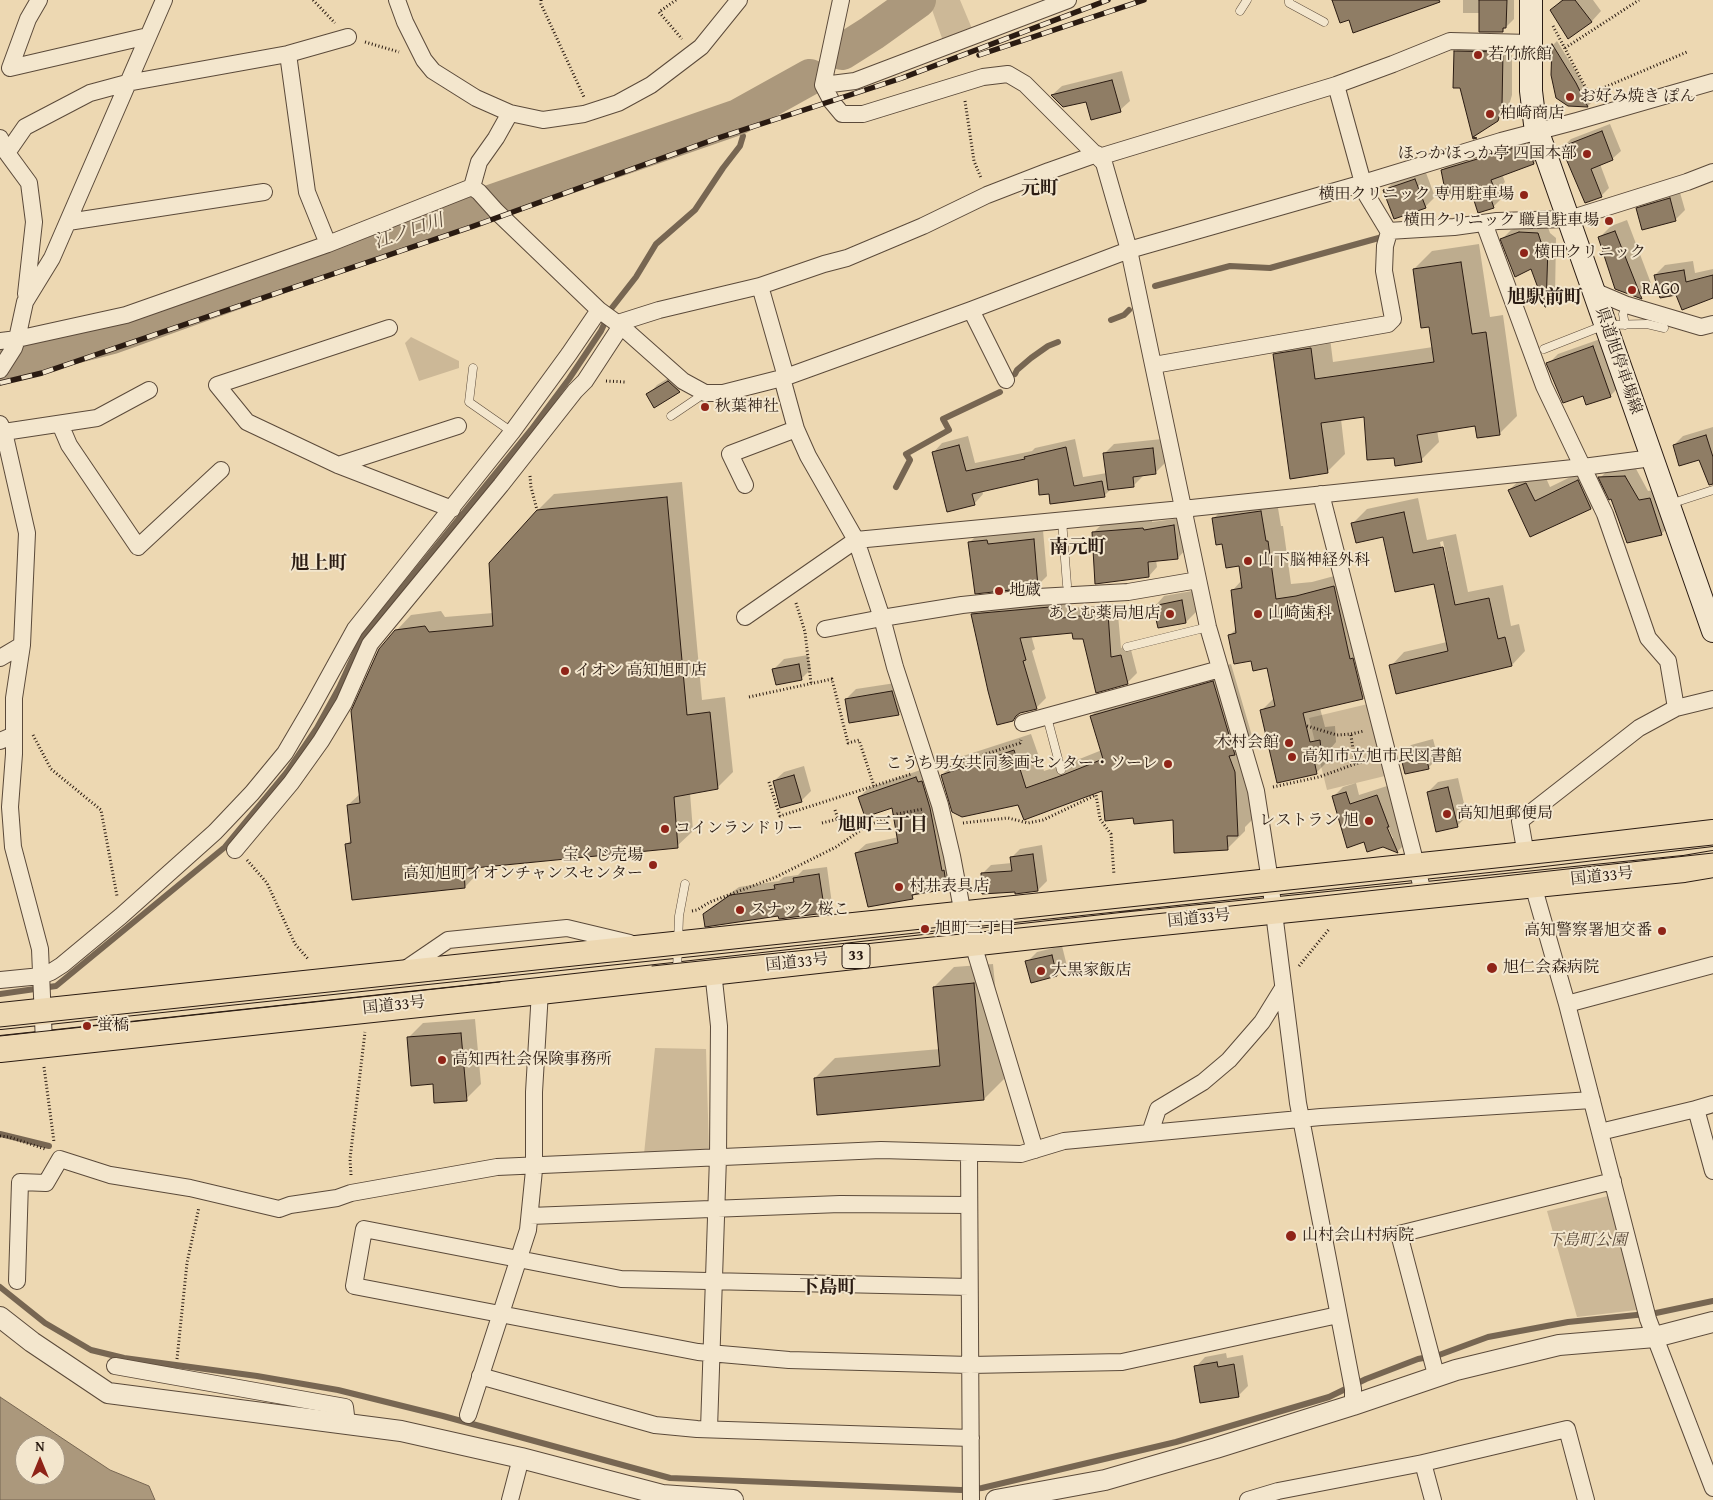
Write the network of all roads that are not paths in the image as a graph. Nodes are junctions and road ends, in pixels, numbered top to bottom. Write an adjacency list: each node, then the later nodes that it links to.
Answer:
1 (39, 0): 12 (street)
2 (164, 0): 12 (street)
3 (397, 0): 20 (street)
4 (739, 0): 20 (street)
5 (841, 0): 18 (street)
6 (1068, 0): 18 (street)
7 (1247, 0): 10 (lane)
8 (1289, 0): 11 (lane)
9 (1531, 0): 14 (main road, 県道旭停車場線)
10 (1240, 11)
11 (1324, 22)
12 (148, 36): 17 (street)
13 (348, 37): 15 (street)
14 (1530, 43): 19 (street); 21 (main road, 県道旭停車場線)
15 (288, 54): 17 (street); 32 (street)
16 (1713, 82): 21 (street)
17 (127, 83): 22 (street); 29 (street)
18 (823, 85): 23 (street)
19 (1336, 85): 23 (street); 25 (street)
20 (510, 112): 26 (street)
21 (1538, 132): 25 (street); 28 (main road, 県道旭停車場線)
22 (2, 141): 35 (street)
23 (1098, 156): 33 (street); 34 (street)
24 (1713, 172): 28 (street)
25 (1362, 183): 31 (street); 33 (street)
26 (476, 189): 32 (street); 37 (street)
27 (264, 192): 29 (street)
28 (1569, 219): 30 (street); 38 (main road, 県道旭停車場線)
29 (68, 222): 35 (street)
30 (1484, 223): 31 (street); 61 (street)
31 (1388, 231): 46 (street)
32 (328, 244): 44 (street)
33 (1129, 250): 36 (street); 46 (street)
34 (760, 286): 40 (street); 49 (street)
35 (25, 302): 44 (street)
36 (971, 310): 49 (street); 50 (street)
37 (600, 311): 40 (street); 58 (street)
38 (1620, 317): 39 (street); 45 (lane); 59 (main road, 県道旭停車場線)
39 (1648, 319): 41 (street); 43 (lane)
40 (618, 323): 52 (street); 84 (street)
41 (1713, 324)
42 (389, 328): 60 (street)
43 (1664, 328)
44 (10, 343): 48 (street)
45 (1544, 349)
46 (1154, 365): 68 (street)
47 (473, 368): 58 (lane)
48 (0, 370)
49 (784, 378): 52 (street); 57 (street)
50 (1006, 380)
51 (150, 390): 54 (street)
52 (705, 393): 53 (lane)
53 (671, 416)
54 (60, 424): 56 (street); 62 (street)
55 (458, 426): 60 (street)
56 (2, 428): 78 (street)
57 (796, 429): 63 (street); 70 (street)
58 (512, 432): 67 (street)
59 (1652, 458): 61 (street); 66 (main road, 県道旭停車場線)
60 (338, 465): 67 (street)
61 (1584, 467): 65 (street); 83 (street)
62 (221, 470)
63 (745, 484)
64 (1713, 490): 66 (lane)
65 (1321, 494): 68 (street); 94 (street)
66 (1669, 504): 77 (main road, 県道旭停車場線)
67 (452, 509): 84 (street)
68 (1182, 509): 69 (street); 71 (street)
69 (1062, 520): 70 (street); 72 (lane)
70 (856, 540): 73 (street); 74 (street)
71 (1198, 580): 74 (street); 75 (street)
72 (1067, 585)
73 (745, 617)
74 (882, 618): 76 (street); 100 (street)
75 (1208, 627): 79 (lane); 81 (street)
76 (825, 629)
77 (1713, 631)
78 (22, 645): 80 (street); 87 (street)
79 (1127, 647)
80 (0, 658)
81 (1220, 669): 85 (street); 95 (street)
82 (1713, 699): 83 (street)
83 (1676, 708): 92 (street)
84 (324, 713): 90 (street); 90 (street)
85 (1047, 716): 86 (street); 88 (lane)
86 (1024, 723)
87 (7, 738): 91 (street)
88 (1061, 770)
89 (1713, 833): 92 (highway, 国道33号 / 33)
90 (225, 842): 108 (street)
91 (6, 849): 108 (street)
92 (1526, 855): 94 (highway, 国道33号 / 33)
93 (1713, 864): 97 (highway, 国道33号 / 33)
94 (1416, 865): 95 (highway, 国道33号 / 33); 98 (street)
95 (1270, 881): 99 (street); 100 (highway, 国道33号 / 33)
96 (685, 884): 102 (lane)
97 (1533, 884): 98 (highway, 国道33号 / 33); 110 (street)
98 (1424, 896): 99 (highway, 国道33号 / 33)
99 (1274, 911): 101 (highway, 国道33号 / 33); 107 (street)
100 (964, 914): 101 (street); 102 (highway, 国道33号 / 33)
101 (972, 944): 104 (highway, 国道33号 / 33); 120 (street)
102 (678, 945): 105 (lane); 108 (highway, 国道33号 / 33)
103 (1713, 965): 110 (street)
104 (712, 971): 105 (highway, 国道33号 / 33); 122 (street)
105 (677, 975): 109 (highway, 国道33号 / 33)
106 (0, 980): 108 (street)
107 (1283, 988): 117 (street); 119 (street)
108 (42, 990): 111 (highway, 国道33号 / 33); 112 (street)
109 (540, 991): 112 (highway, 国道33号 / 33); 123 (street)
110 (1567, 1004): 114 (street)
111 (0, 1016)
112 (44, 1043): 113 (highway, 国道33号 / 33)
113 (0, 1048)
114 (1592, 1100): 117 (street); 118 (street)
115 (1713, 1104): 116 (street)
116 (1696, 1109): 118 (street); 124 (street)
117 (1302, 1119): 119 (street); 134 (street)
118 (1600, 1132): 125 (street)
119 (1150, 1133): 120 (street)
120 (1035, 1150): 121 (street)
121 (969, 1154): 122 (street); 126 (street)
122 (718, 1157): 123 (street); 127 (street)
123 (534, 1165): 128 (street); 130 (street)
124 (1713, 1171)
125 (1613, 1181): 137 (street); 140 (street)
126 (968, 1205): 127 (street); 132 (street)
127 (716, 1209): 128 (street); 131 (street)
128 (530, 1216): 129 (street)
129 (519, 1259): 131 (street); 133 (street); 133 (street)
130 (17, 1281)
131 (714, 1282): 132 (street); 138 (street)
132 (969, 1287): 139 (street)
133 (500, 1313): 138 (street); 142 (street)
134 (1338, 1315): 139 (street); 143 (street)
135 (0, 1317): 145 (street)
136 (1713, 1322): 137 (street)
137 (1652, 1328): 140 (street); 148 (street)
138 (712, 1353): 139 (street); 146 (street)
139 (970, 1365): 147 (street)
140 (1433, 1365): 143 (street)
141 (115, 1366): 145 (street)
142 (480, 1376): 144 (street); 146 (street)
143 (1353, 1397): 155 (street)
144 (468, 1415)
145 (347, 1424): 149 (street)
146 (709, 1429): 147 (street)
147 (971, 1438): 152 (street)
148 (1706, 1449): 151 (street)
149 (521, 1458): 153 (street); 154 (street)
150 (1423, 1463): 156 (street); 157 (street); 158 (street)
151 (1713, 1488)
152 (971, 1499)
153 (510, 1500)
154 (733, 1500)
155 (996, 1500)
156 (1248, 1500)
157 (1432, 1500)
158 (1586, 1500)

